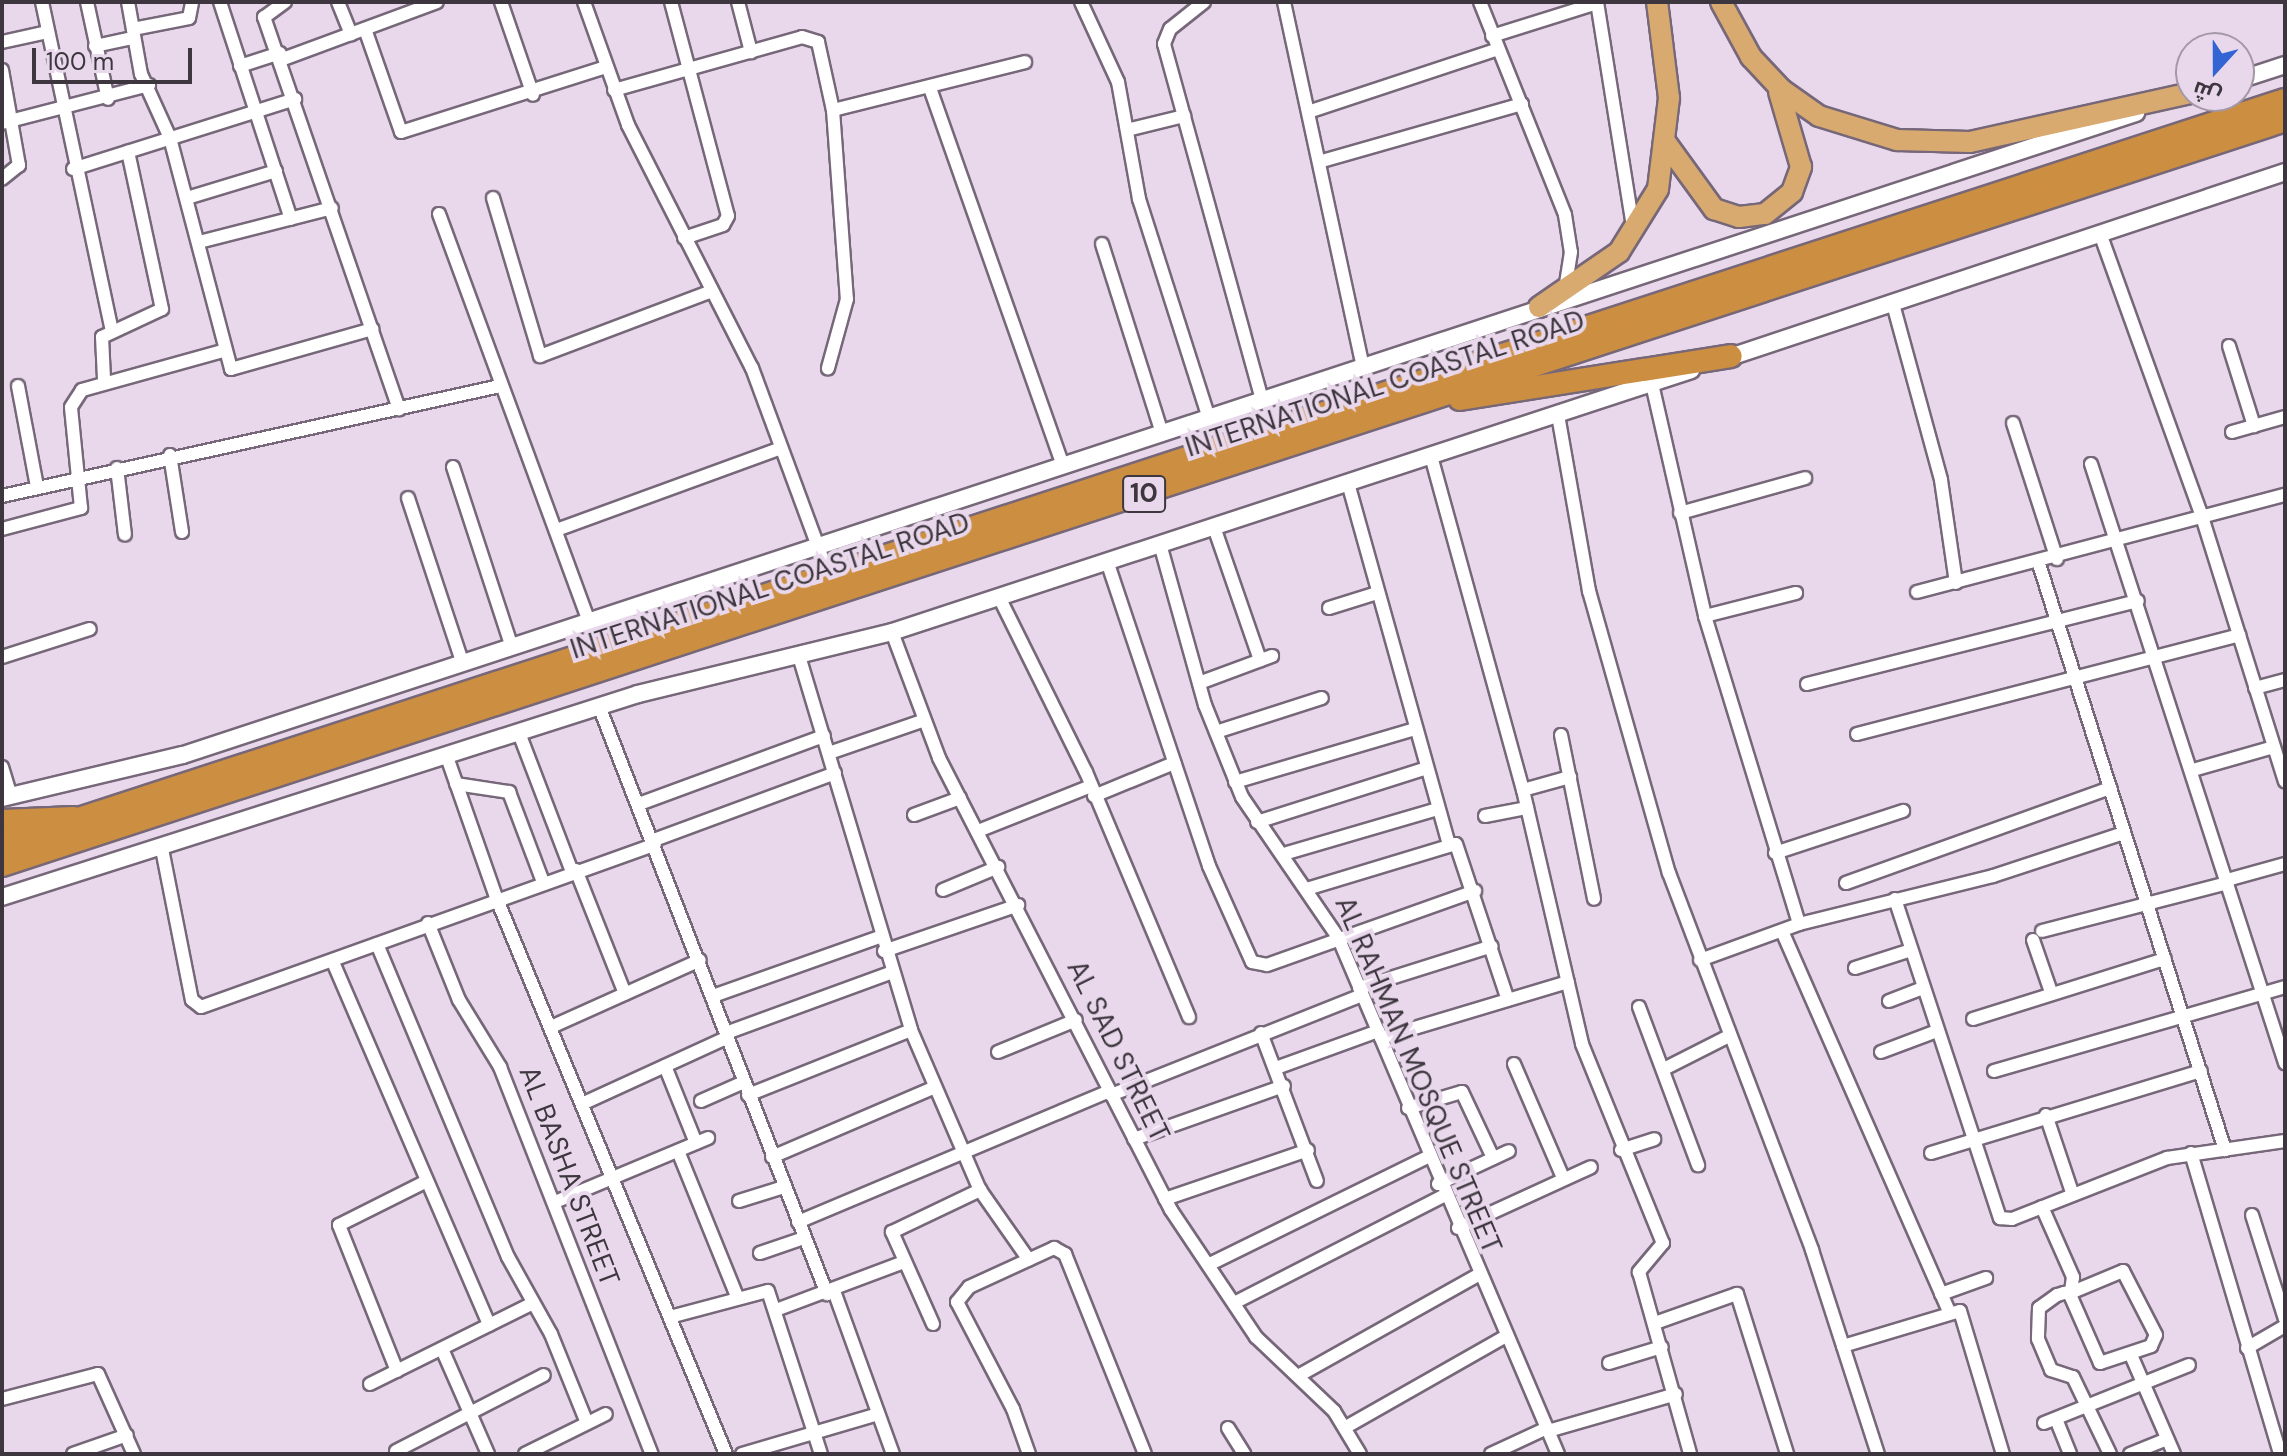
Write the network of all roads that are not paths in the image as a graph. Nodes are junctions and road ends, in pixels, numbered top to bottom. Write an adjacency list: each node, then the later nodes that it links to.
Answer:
1 (42, 2): 21 (street)
2 (87, 2): 26 (street)
3 (128, 2): 22 (street)
4 (192, 2): 22 (street)
5 (220, 2): 31 (street)
6 (285, 2): 28 (street)
7 (338, 2): 23 (street)
8 (437, 2): 20 (street)
9 (501, 2): 40 (street)
10 (584, 2): 32 (street)
11 (671, 2): 34 (street)
12 (738, 2): 27 (street)
13 (1081, 2): 54 (street)
14 (1204, 2): 51 (street)
15 (1284, 2): 50 (street)
16 (1480, 2): 25 (street)
17 (1657, 2): 56 (main road)
18 (1721, 2): 36 (main road)
19 (1597, 3): 25 (street); 69 (street)
20 (365, 29): 23 (street); 40 (street)
21 (47, 32): 24 (street); 49 (street)
22 (134, 34): 26 (street); 37 (street)
23 (351, 34): 28 (street)
24 (2, 41)
25 (1495, 42): 46 (street); 50 (street)
26 (95, 46): 42 (street)
27 (751, 52): 34 (street); 48 (street)
28 (282, 56): 31 (street); 43 (street)
29 (1025, 62): 39 (street)
30 (2285, 65): 35 (street)
31 (240, 66): 47 (street)
32 (606, 67): 38 (street); 40 (street)
33 (2, 70): 53 (street)
34 (695, 72): 38 (street); 70 (street)
35 (2255, 75)
36 (1768, 76): 41 (main road); 56 (main road)
37 (149, 85): 42 (street); 55 (street)
38 (614, 90): 70 (street)
39 (931, 91): 48 (street); 102 (street)
40 (533, 95)
41 (2175, 97)
42 (108, 99): 49 (street)
43 (295, 99): 47 (street); 65 (street)
44 (2175, 99): 76 (street)
45 (2285, 100): 125 (highway, INTERNATIONAL COASTAL ROAD / 10)
46 (1522, 104): 58 (street); 74 (street)
47 (256, 110): 55 (street); 60 (street)
48 (833, 110): 83 (street)
49 (62, 111): 53 (street); 59 (street)
50 (1311, 111): 58 (street)
51 (1184, 116): 54 (street); 89 (street)
52 (2285, 120): 88 (highway, INTERNATIONAL COASTAL ROAD / 10)
53 (7, 122): 62 (street)
54 (1127, 130): 93 (street)
55 (170, 138): 57 (street); 63 (street)
56 (1666, 143): 69 (main road)
57 (128, 152): 59 (street); 78 (street)
58 (1322, 161): 82 (street)
59 (73, 169): 78 (street)
60 (276, 171): 63 (street); 67 (street)
61 (2285, 172): 68 (street)
62 (2, 179)
63 (187, 198): 71 (street)
64 (493, 198): 73 (street)
65 (332, 208): 67 (street); 77 (street)
66 (439, 214): 87 (street)
67 (291, 219): 71 (street)
68 (2101, 236): 75 (street); 113 (street)
69 (1634, 237): 74 (main road)
70 (684, 238): 73 (street)
71 (199, 242): 80 (street)
72 (1102, 244): 97 (street)
73 (709, 292): 98 (street)
74 (1564, 293): 76 (main road)
75 (1893, 304): 81 (street); 126 (street)
76 (1539, 307): 82 (street)
77 (372, 329): 80 (street); 90 (street)
78 (112, 331): 84 (street)
79 (2229, 346): 95 (street)
80 (223, 351): 84 (street)
81 (1731, 356): 85 (street); 88 (highway)
82 (1363, 367): 89 (street)
83 (828, 368)
84 (104, 379): 105 (street)
85 (1652, 384): 91 (street); 112 (street)
86 (18, 386): 108 (street)
87 (500, 386): 90 (street); 116 (street)
88 (1434, 399): 193 (highway, INTERNATIONAL COASTAL ROAD / 10)
89 (1262, 401): 93 (street)
90 (399, 409): 99 (street)
91 (1558, 415): 100 (street); 219 (street)
92 (2285, 417): 95 (street)
93 (1209, 418): 97 (street)
94 (2013, 423): 122 (street)
95 (2254, 426): 96 (street)
96 (2232, 432)
97 (1162, 433): 102 (street)
98 (781, 448): 116 (street); 121 (street)
99 (170, 455): 104 (street); 117 (street)
100 (1431, 456): 107 (street); 171 (street)
101 (2091, 464): 119 (street)
102 (1063, 466): 121 (street)
103 (453, 467): 139 (street)
104 (117, 468): 105 (street); 118 (street)
105 (79, 476): 108 (street); 115 (street)
106 (1805, 478): 112 (street)
107 (1348, 483): 114 (street); 129 (street)
108 (37, 487): 110 (street)
109 (2285, 495): 113 (street)
110 (2, 496)
111 (408, 498): 143 (street)
112 (1680, 513): 133 (street)
113 (2203, 520): 119 (street); 138 (street)
114 (1214, 527): 120 (street); 146 (street)
115 (2, 529)
116 (559, 529): 135 (street)
117 (182, 532)
118 (125, 535)
119 (2117, 543): 122 (street); 131 (street)
120 (1160, 544): 123 (street); 146 (street, AL RAHMAN MOSQUE STREET)
121 (817, 545): 125 (street); 135 (street)
122 (2057, 559): 124 (street)
123 (1107, 561): 130 (street); 161 (street)
124 (2039, 564): 126 (street); 134 (street)
125 (829, 576): 181 (highway, INTERNATIONAL COASTAL ROAD / 10)
126 (1956, 583): 127 (street)
127 (1917, 592)
128 (1796, 593): 133 (street)
129 (1374, 594): 132 (street); 152 (street)
130 (999, 597): 137 (street); 172 (street)
131 (2138, 601): 134 (street); 141 (street)
132 (1329, 608)
133 (1705, 616): 191 (street)
134 (2057, 621): 144 (street); 147 (street)
135 (589, 622): 139 (street)
136 (90, 629): 142 (street)
137 (892, 632): 140 (street); 151 (street, AL SAD STREET)
138 (2239, 635): 141 (street); 148 (street)
139 (512, 647): 143 (street)
140 (799, 656): 150 (street); 157 (street)
141 (2156, 656): 144 (street); 164 (street)
142 (2, 657)
143 (463, 664): 173 (street)
144 (2075, 677): 155 (street); 170 (street)
145 (2285, 680): 148 (street)
146 (1199, 683): 153 (street, AL RAHMAN MOSQUE STREET)
147 (1807, 684)
148 (2255, 688): 158 (street)
149 (1322, 698): 153 (street)
150 (599, 706): 154 (street); 175 (street)
151 (922, 721): 159 (street); 174 (street, AL SAD STREET)
152 (1412, 730): 163 (street); 168 (street)
153 (1216, 732): 168 (street, AL RAHMAN MOSQUE STREET)
154 (519, 733): 160 (street); 195 (street)
155 (1857, 734)
156 (1561, 735): 166 (street)
157 (824, 736): 159 (street); 175 (street)
158 (2274, 747): 164 (street); 167 (street)
159 (829, 753): 165 (street)
160 (447, 757): 169 (street); 189 (street)
161 (1174, 763): 172 (street); 212 (street)
162 (2, 767): 173 (street)
163 (1424, 769): 177 (street); 183 (street)
164 (2193, 770): 196 (street)
165 (835, 773): 186 (street); 211 (street)
166 (1570, 777): 171 (street); 204 (street)
167 (2285, 781)
168 (1235, 782): 183 (street, AL RAHMAN MOSQUE STREET)
169 (456, 784): 197 (street); 203 (street)
170 (2110, 788): 185 (street); 198 (street)
171 (1523, 790): 176 (street)
172 (1092, 791): 184 (street); 235 (street)
173 (7, 798)
174 (960, 798): 179 (street); 184 (street, AL SAD STREET)
175 (639, 804): 186 (street)
176 (1527, 808): 180 (street); 223 (street)
177 (1437, 809): 188 (street); 190 (street)
178 (1903, 811): 191 (street)
179 (914, 815)
180 (1485, 816)
181 (87, 820): 182 (highway); 187 (highway, INTERNATIONAL COASTAL ROAD / 10)
182 (2, 821)
183 (1257, 822): 190 (street, AL RAHMAN MOSQUE STREET)
184 (978, 831): 194 (street, AL SAD STREET)
185 (2124, 833): 205 (street); 206 (street)
186 (654, 842): 195 (street); 218 (street)
187 (2, 844)
188 (1449, 845): 199 (street); 201 (street)
189 (162, 849): 202 (street); 220 (street)
190 (1287, 853): 199 (street, AL RAHMAN MOSQUE STREET)
191 (1775, 853): 209 (street)
192 (2285, 864): 196 (street)
193 (2, 865)
194 (998, 867): 200 (street); 207 (street, AL SAD STREET)
195 (574, 871): 197 (street); 229 (street)
196 (2228, 881): 206 (street); 228 (street)
197 (543, 882): 203 (street)
198 (1846, 883)
199 (1310, 888): 212 (street, AL RAHMAN MOSQUE STREET)
200 (943, 890)
201 (1475, 891): 212 (street); 214 (street)
202 (2, 897)
203 (496, 897): 208 (street); 238 (street)
204 (1594, 899)
205 (1895, 899): 209 (street); 215 (street)
206 (2147, 904): 217 (street); 227 (street)
207 (1018, 905): 216 (street); 237 (street, AL SAD STREET)
208 (428, 923): 213 (street); 289 (street, AL BASHA STREET)
209 (1799, 924): 210 (street)
210 (1782, 931): 219 (street); 303 (street)
211 (880, 937): 216 (street); 230 (street)
212 (1338, 937): 226 (street, AL RAHMAN MOSQUE STREET)
213 (377, 944): 220 (street); 306 (street)
214 (1492, 946): 226 (street); 231 (street)
215 (1911, 950): 221 (street); 225 (street)
216 (884, 951): 222 (street)
217 (2165, 959): 227 (street); 234 (street)
218 (700, 960): 229 (street); 230 (street)
219 (1700, 960): 244 (street)
220 (333, 962): 281 (street)
221 (1855, 968)
222 (890, 973): 239 (street); 242 (street)
223 (1568, 982): 231 (street); 267 (street)
224 (2285, 987): 228 (street)
225 (1923, 988): 232 (street); 240 (street)
226 (1361, 991): 241 (street); 243 (street, AL RAHMAN MOSQUE STREET)
227 (2051, 992): 236 (street)
228 (2263, 993): 234 (street); 247 (street)
229 (625, 994): 238 (street)
230 (713, 996): 242 (street)
231 (1508, 1000): 243 (street)
232 (1889, 1001)
233 (1639, 1007): 251 (street)
234 (2182, 1016): 252 (street); 253 (street)
235 (1189, 1017)
236 (1973, 1019)
237 (1076, 1020): 245 (street); 257 (street, AL SAD STREET)
238 (551, 1027): 259 (street)
239 (911, 1030): 255 (street); 256 (street)
240 (1937, 1031): 246 (street); 264 (street)
241 (1261, 1033): 250 (street); 257 (street)
242 (727, 1035): 249 (street); 256 (street)
243 (1379, 1035): 250 (street); 260 (street, AL RAHMAN MOSQUE STREET)
244 (1729, 1036): 251 (street); 316 (street)
245 (998, 1052)
246 (1881, 1052)
247 (2285, 1063)
248 (1514, 1064): 280 (street)
249 (665, 1066): 259 (street); 269 (street)
250 (1276, 1068): 254 (street)
251 (1666, 1068): 277 (street)
252 (1994, 1071)
253 (2201, 1071): 261 (street); 268 (street)
254 (1284, 1086): 262 (street); 266 (street)
255 (935, 1087): 271 (street); 274 (street)
256 (746, 1088): 258 (street); 274 (street)
257 (1110, 1093): 262 (street, AL SAD STREET); 271 (street)
258 (701, 1101)
259 (584, 1103): 279 (street)
260 (1408, 1108): 275 (street, AL RAHMAN MOSQUE STREET); 276 (street)
261 (2046, 1115): 264 (street); 286 (street)
262 (1134, 1139): 287 (street, AL SAD STREET)
263 (1654, 1139): 267 (street)
264 (1971, 1139): 272 (street); 290 (street)
265 (2285, 1141): 268 (street)
266 (1308, 1150): 282 (street); 287 (street)
267 (1621, 1150): 311 (street)
268 (2225, 1150): 273 (street)
269 (678, 1151): 279 (street); 304 (street)
270 (1509, 1151): 276 (street)
271 (963, 1153): 284 (street); 292 (street)
272 (1931, 1153)
273 (2191, 1153): 286 (street); 318 (street)
274 (772, 1157): 283 (street)
275 (1427, 1157): 285 (street, AL RAHMAN MOSQUE STREET); 298 (street)
276 (1493, 1158): 285 (street)
277 (1698, 1165)
278 (1591, 1167): 280 (street)
279 (614, 1177): 289 (street); 309 (street)
280 (1563, 1178): 293 (street)
281 (427, 1181): 313 (street); 323 (street)
282 (1317, 1181)
283 (784, 1187): 288 (street); 292 (street)
284 (980, 1190): 296 (street); 297 (street)
285 (1441, 1190): 293 (street, AL RAHMAN MOSQUE STREET); 305 (street)
286 (2073, 1195): 290 (street)
287 (1165, 1199): 298 (street, AL SAD STREET)
288 (739, 1201)
289 (555, 1202): 346 (street, AL BASHA STREET)
290 (2042, 1207): 302 (street)
291 (2252, 1215): 310 (street)
292 (798, 1222): 294 (street)
293 (1458, 1228): 299 (street, AL RAHMAN MOSQUE STREET)
294 (804, 1238): 295 (street); 301 (street)
295 (760, 1253)
296 (1029, 1260): 351 (street); 352 (street)
297 (904, 1262): 301 (street); 312 (street)
298 (1212, 1263): 305 (street, AL SAD STREET)
299 (1478, 1275): 315 (street, AL RAHMAN MOSQUE STREET); 325 (street)
300 (1986, 1278): 303 (street)
301 (830, 1292): 308 (street); 333 (street)
302 (2071, 1292): 320 (street); 320 (street); 330 (street)
303 (1941, 1294): 307 (street)
304 (737, 1296): 308 (street); 309 (street)
305 (1236, 1302): 325 (street, AL SAD STREET)
306 (533, 1303): 313 (street); 334 (street)
307 (1948, 1309): 316 (street); 360 (street)
308 (776, 1310): 338 (street)
309 (670, 1317): 347 (street)
310 (2285, 1319)
311 (1655, 1323): 317 (street); 358 (street)
312 (933, 1324)
313 (489, 1325): 319 (street)
314 (2285, 1326): 318 (street)
315 (1506, 1336): 335 (street); 337 (street, AL RAHMAN MOSQUE STREET)
316 (1843, 1346): 359 (street)
317 (1662, 1347): 321 (street); 328 (street)
318 (2247, 1348): 365 (street)
319 (442, 1349): 323 (street); 331 (street)
320 (2131, 1355): 326 (street)
321 (1609, 1363)
322 (2189, 1365): 326 (street)
323 (397, 1371): 327 (street)
324 (544, 1375): 331 (street)
325 (1298, 1376): 335 (street, AL SAD STREET)
326 (2143, 1383): 330 (street); 340 (street)
327 (370, 1384)
328 (1676, 1394): 337 (street); 357 (street)
329 (2, 1399): 339 (street)
330 (2087, 1406): 361 (street); 362 (street)
331 (470, 1413): 341 (street); 344 (street)
332 (606, 1414): 334 (street)
333 (878, 1414): 338 (street); 350 (street)
334 (587, 1423): 345 (street)
335 (1346, 1427): 354 (street, AL SAD STREET)
336 (1228, 1428): 353 (street)
337 (1547, 1429): 355 (street); 356 (street, AL RAHMAN MOSQUE STREET)
338 (814, 1433): 348 (street); 349 (street)
339 (127, 1435): 342 (street); 343 (street)
340 (2167, 1439): 363 (street); 364 (street)
341 (396, 1451)
342 (73, 1454)
343 (134, 1454)
344 (488, 1454)
345 (525, 1454)
346 (652, 1454)
347 (726, 1454)
348 (742, 1454)
349 (821, 1454)
350 (893, 1454)
351 (1029, 1454)
352 (1145, 1454)
353 (1244, 1454)
354 (1360, 1454)
355 (1491, 1454)
356 (1558, 1454)
357 (1690, 1454)
358 (1787, 1454)
359 (1878, 1454)
360 (2003, 1454)
361 (2070, 1454)
362 (2110, 1454)
363 (2130, 1454)
364 (2174, 1454)
365 (2280, 1454)

